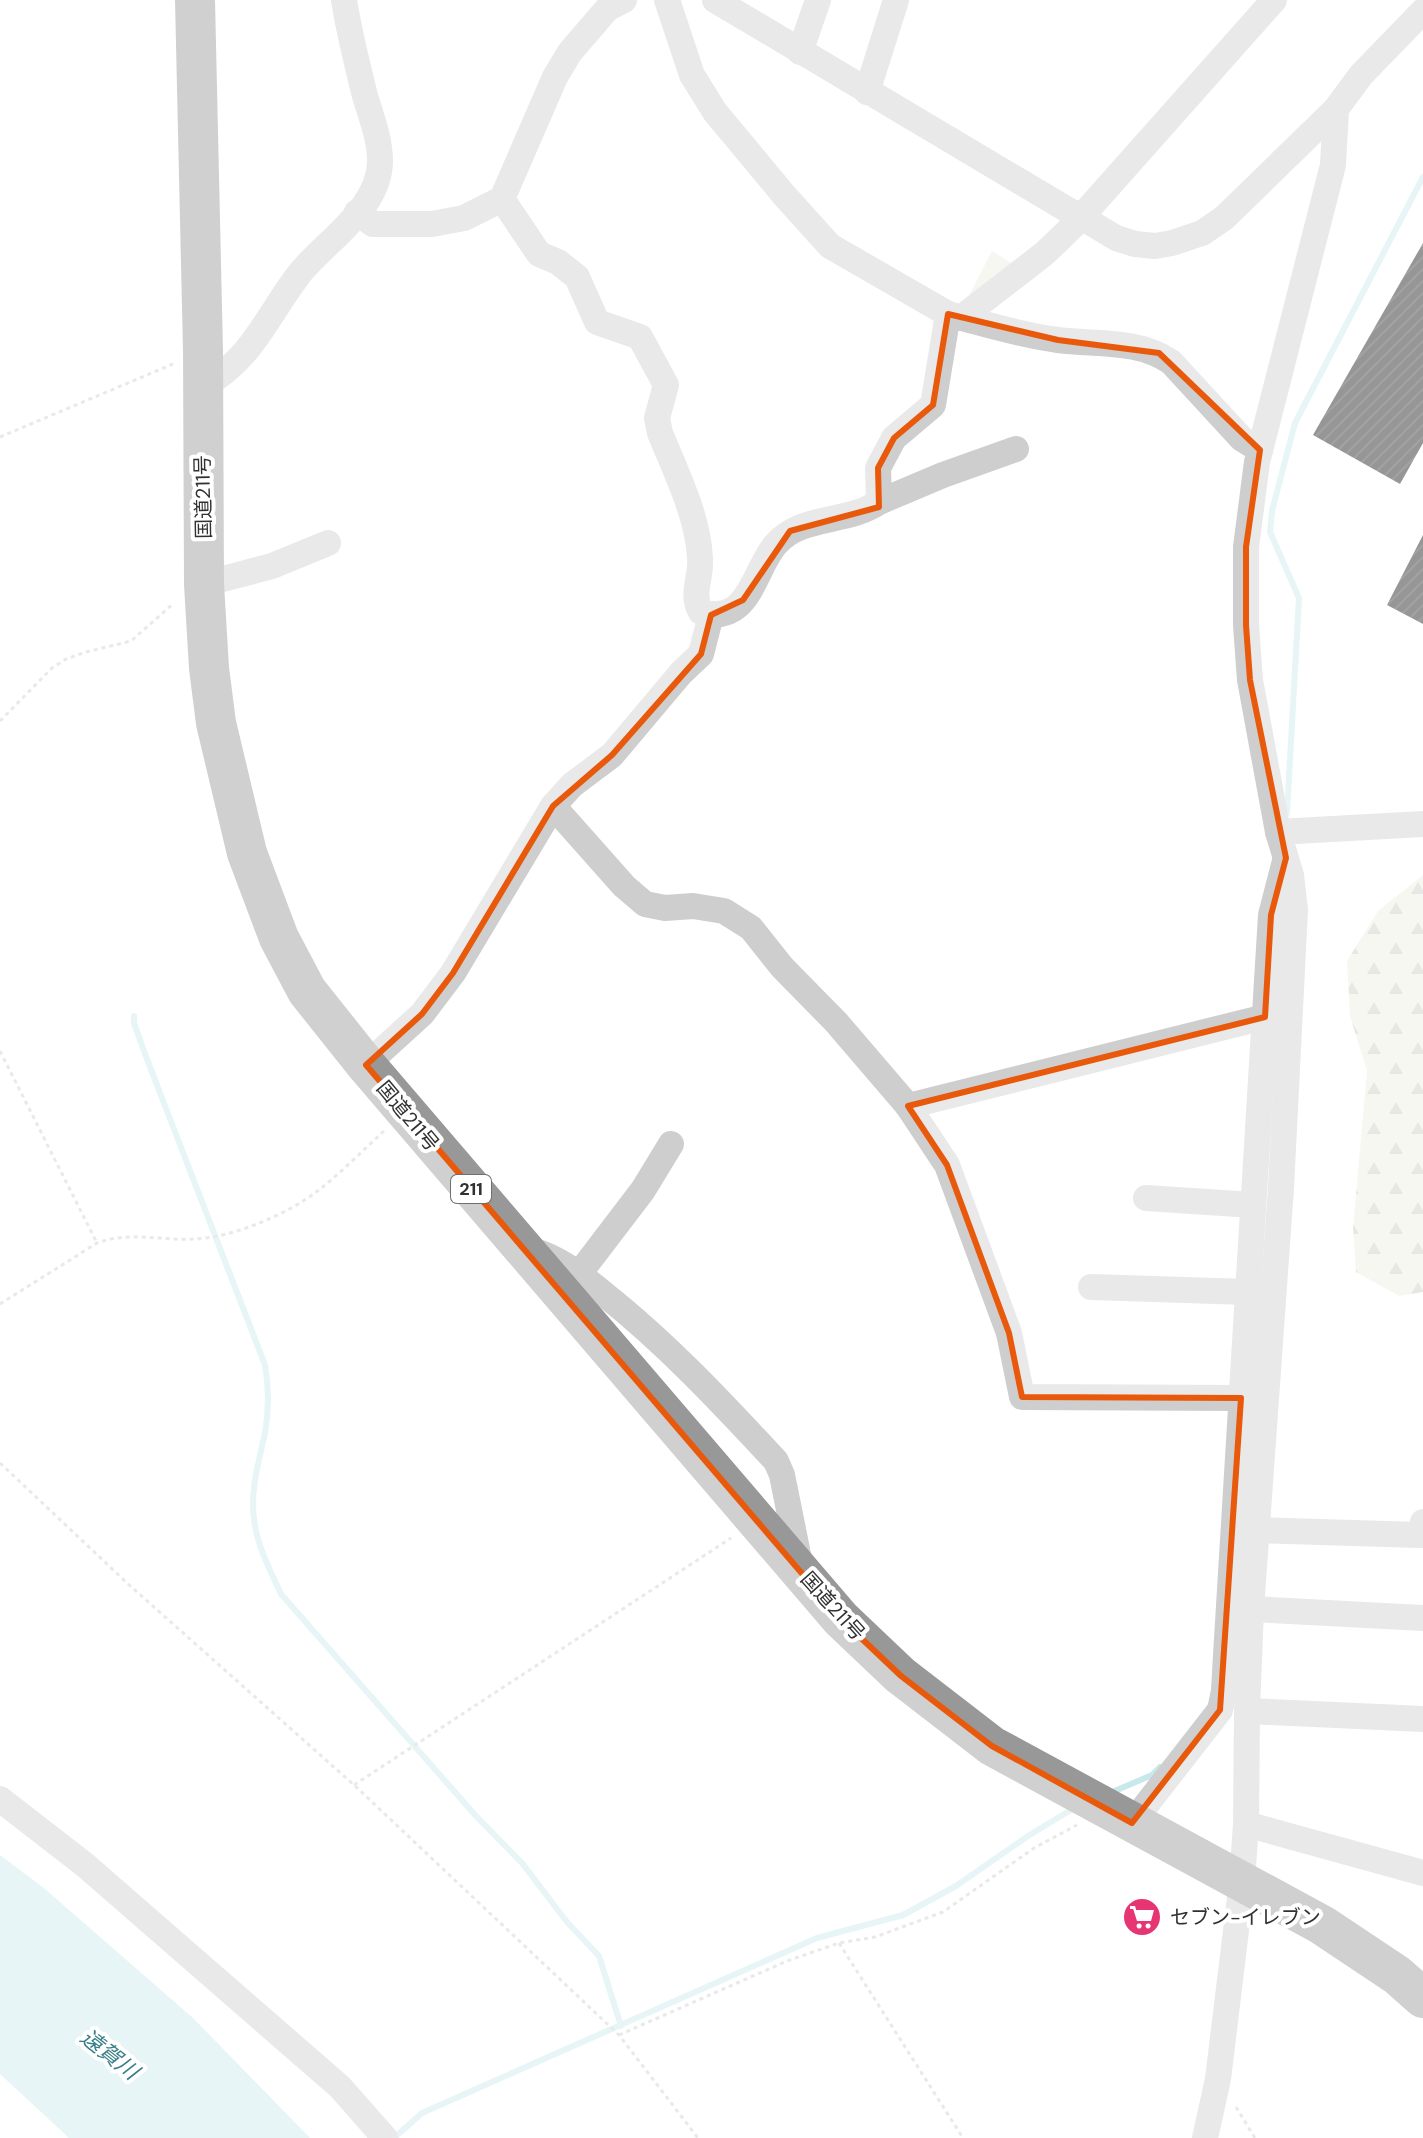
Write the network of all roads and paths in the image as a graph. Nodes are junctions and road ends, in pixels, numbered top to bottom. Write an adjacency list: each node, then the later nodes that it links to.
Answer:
1 (195, 0): 16 (highway, 国道211号 / 211)
2 (344, 0): 14 (street)
3 (624, 0): 13 (street)
4 (667, 0): 15 (street)
5 (715, 0): 10 (street)
6 (818, 0): 10 (street)
7 (896, 0): 11 (street)
8 (1274, 0): 15 (street)
9 (1423, 11): 12 (street)
10 (800, 52): 11 (street)
11 (867, 92): 12 (street)
12 (1336, 109): 19 (street)
13 (502, 199): 14 (street); 23 (street)
14 (357, 212): 16 (street)
15 (954, 316): 19 (street); 20 (street)
16 (202, 369): 17 (path); 22 (highway, 国道211号 / 211)
17 (0, 437)
18 (1016, 449): 20 (street)
19 (1260, 450): 27 (street)
20 (879, 502): 23 (street)
21 (328, 543): 22 (street)
22 (204, 584): 24 (path); 31 (highway, 国道211号 / 211)
23 (711, 615): 25 (street)
24 (0, 721)
25 (553, 806): 31 (street); 32 (street)
26 (1423, 824): 27 (street)
27 (1278, 832): 28 (street)
28 (1286, 858): 29 (street); 47 (street)
29 (1265, 1017): 32 (street); 36 (street)
30 (0, 1051): 37 (path)
31 (366, 1065): 33 (highway, 国道211号 / 211)
32 (908, 1106): 43 (street)
33 (404, 1112): 37 (path); 38 (highway, 国道211号 / 211)
34 (671, 1144): 39 (street)
35 (1146, 1198): 36 (street)
36 (1253, 1205): 41 (street)
37 (97, 1243): 42 (path)
38 (522, 1248): 39 (street); 45 (highway, 国道211号 / 211)
39 (579, 1274): 48 (street)
40 (1091, 1287): 41 (street)
41 (1248, 1292): 43 (street)
42 (0, 1304)
43 (1241, 1398): 51 (street)
44 (0, 1463): 53 (path)
45 (757, 1520): 48 (highway, 国道211号 / 211); 53 (path)
46 (1423, 1522): 47 (street)
47 (1256, 1530): 49 (street)
48 (802, 1572): 55 (highway, 国道211号 / 211)
49 (1251, 1609): 50 (street); 51 (street)
50 (1423, 1618)
51 (1239, 1697): 52 (street); 55 (street); 56 (street)
52 (1423, 1719)
53 (354, 1785): 61 (path)
54 (0, 1799): 62 (street)
55 (1119, 1816): 58 (highway, 国道211号 / 211); 59 (path)
56 (1246, 1824): 57 (street); 58 (street)
57 (1423, 1873)
58 (1242, 1881): 60 (highway, 国道211号 / 211); 65 (street)
59 (839, 1943): 61 (path); 64 (path)
60 (1423, 1998)
61 (619, 2035): 63 (path)
62 (385, 2138)
63 (698, 2138)
64 (963, 2138)
65 (1205, 2138)

